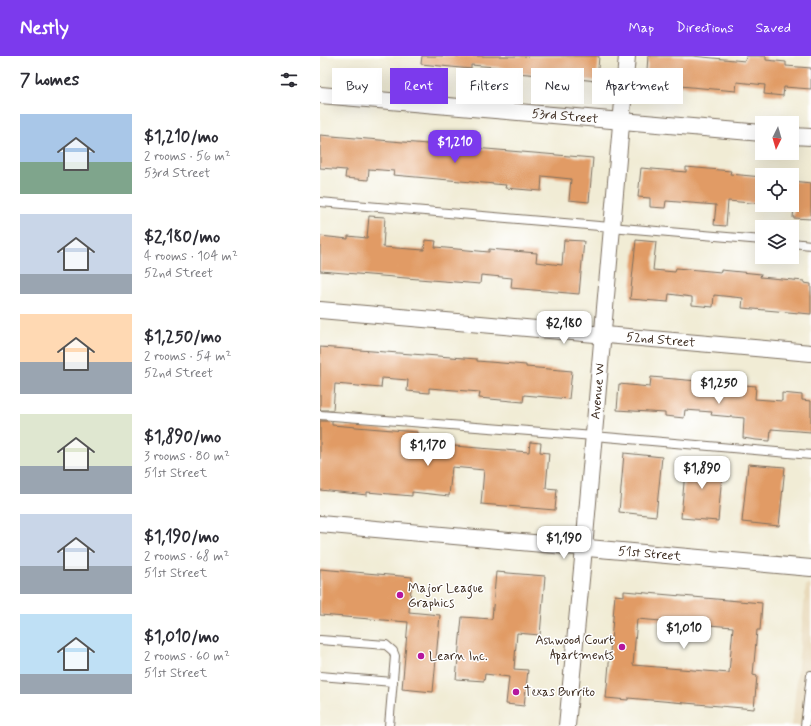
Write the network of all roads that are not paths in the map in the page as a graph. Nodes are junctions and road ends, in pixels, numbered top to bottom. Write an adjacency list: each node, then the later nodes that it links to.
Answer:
1 (627, 56): 3 (street, Avenue W)
2 (320, 95): 3 (street, 53rd Street)
3 (621, 121): 4 (street, 53rd Street); 8 (street, Avenue W)
4 (755, 132)
5 (799, 136): 6 (street)
6 (811, 137)
7 (320, 202): 8 (lane)
8 (612, 228): 9 (lane); 13 (street, Avenue W)
9 (755, 239)
10 (799, 244): 11 (lane)
11 (811, 245)
12 (320, 310): 13 (street, 52nd Street)
13 (603, 334): 14 (street, 52nd Street); 16 (street, Avenue W)
14 (811, 353)
15 (320, 415): 16 (lane)
16 (594, 436): 17 (lane); 19 (street, Avenue W)
17 (811, 456)
18 (320, 524): 19 (street, 51st Street)
19 (584, 548): 20 (street, 51st Street); 26 (street, Avenue W)
20 (811, 568)
21 (320, 640): 24 (lane)
22 (811, 675): 27 (lane)
23 (320, 676): 24 (lane)
24 (393, 682): 25 (lane)
25 (389, 726)
26 (566, 726)
27 (805, 726)

